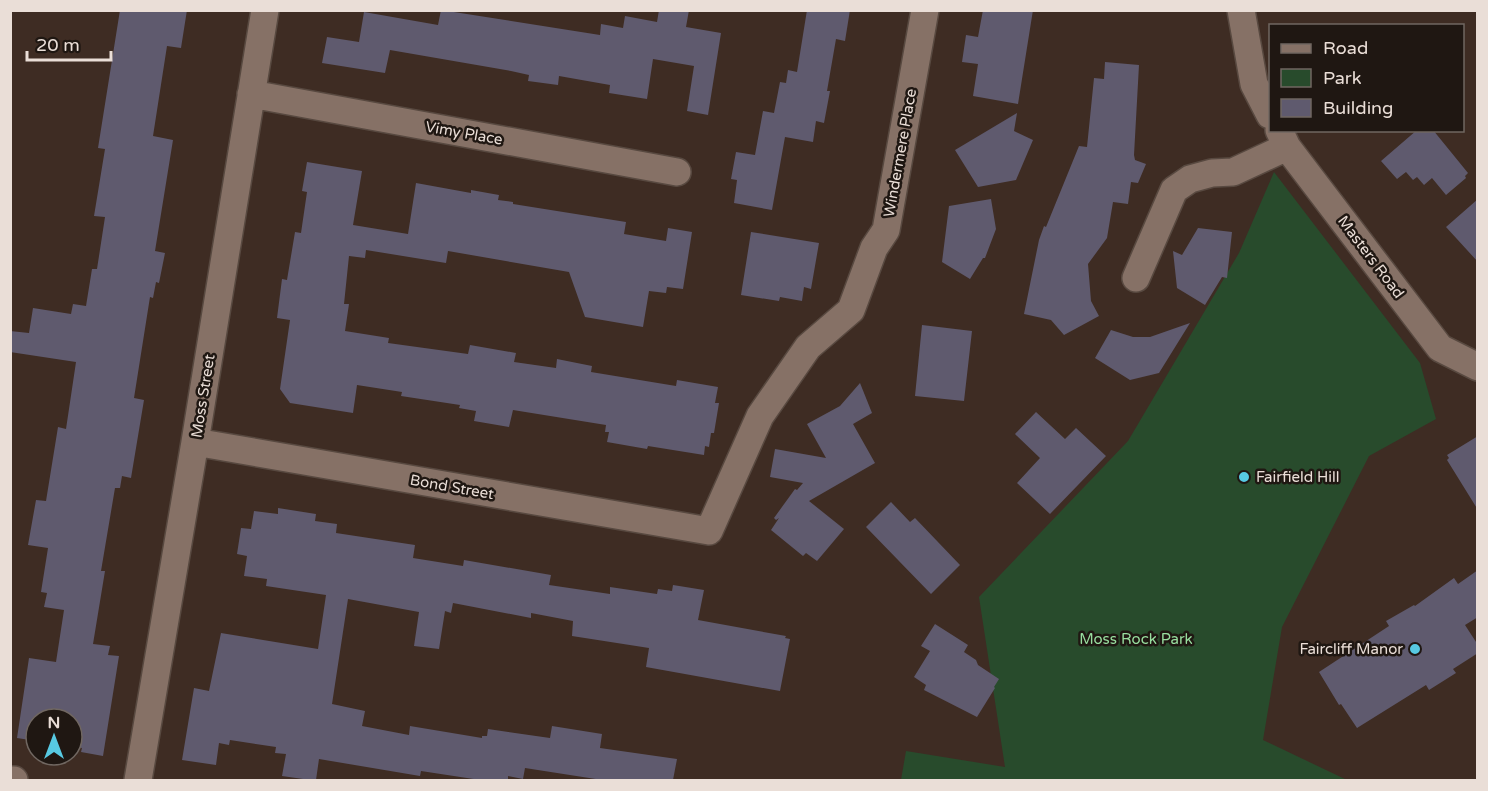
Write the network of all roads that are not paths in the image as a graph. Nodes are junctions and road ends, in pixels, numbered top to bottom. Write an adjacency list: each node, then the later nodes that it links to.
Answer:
1 (265, 10): 4 (street, Moss Street)
2 (925, 10): 11 (street, Windermere Place)
3 (1241, 10): 5 (street)
4 (251, 94): 7 (street, Vimy Place); 10 (street, Moss Street)
5 (1269, 113)
6 (1283, 139): 8 (street); 9 (street, Masters Road)
7 (677, 172)
8 (1136, 278)
9 (1478, 367)
10 (195, 442): 11 (street, Bond Street); 12 (street, Moss Street)
11 (709, 531)
12 (138, 780)

